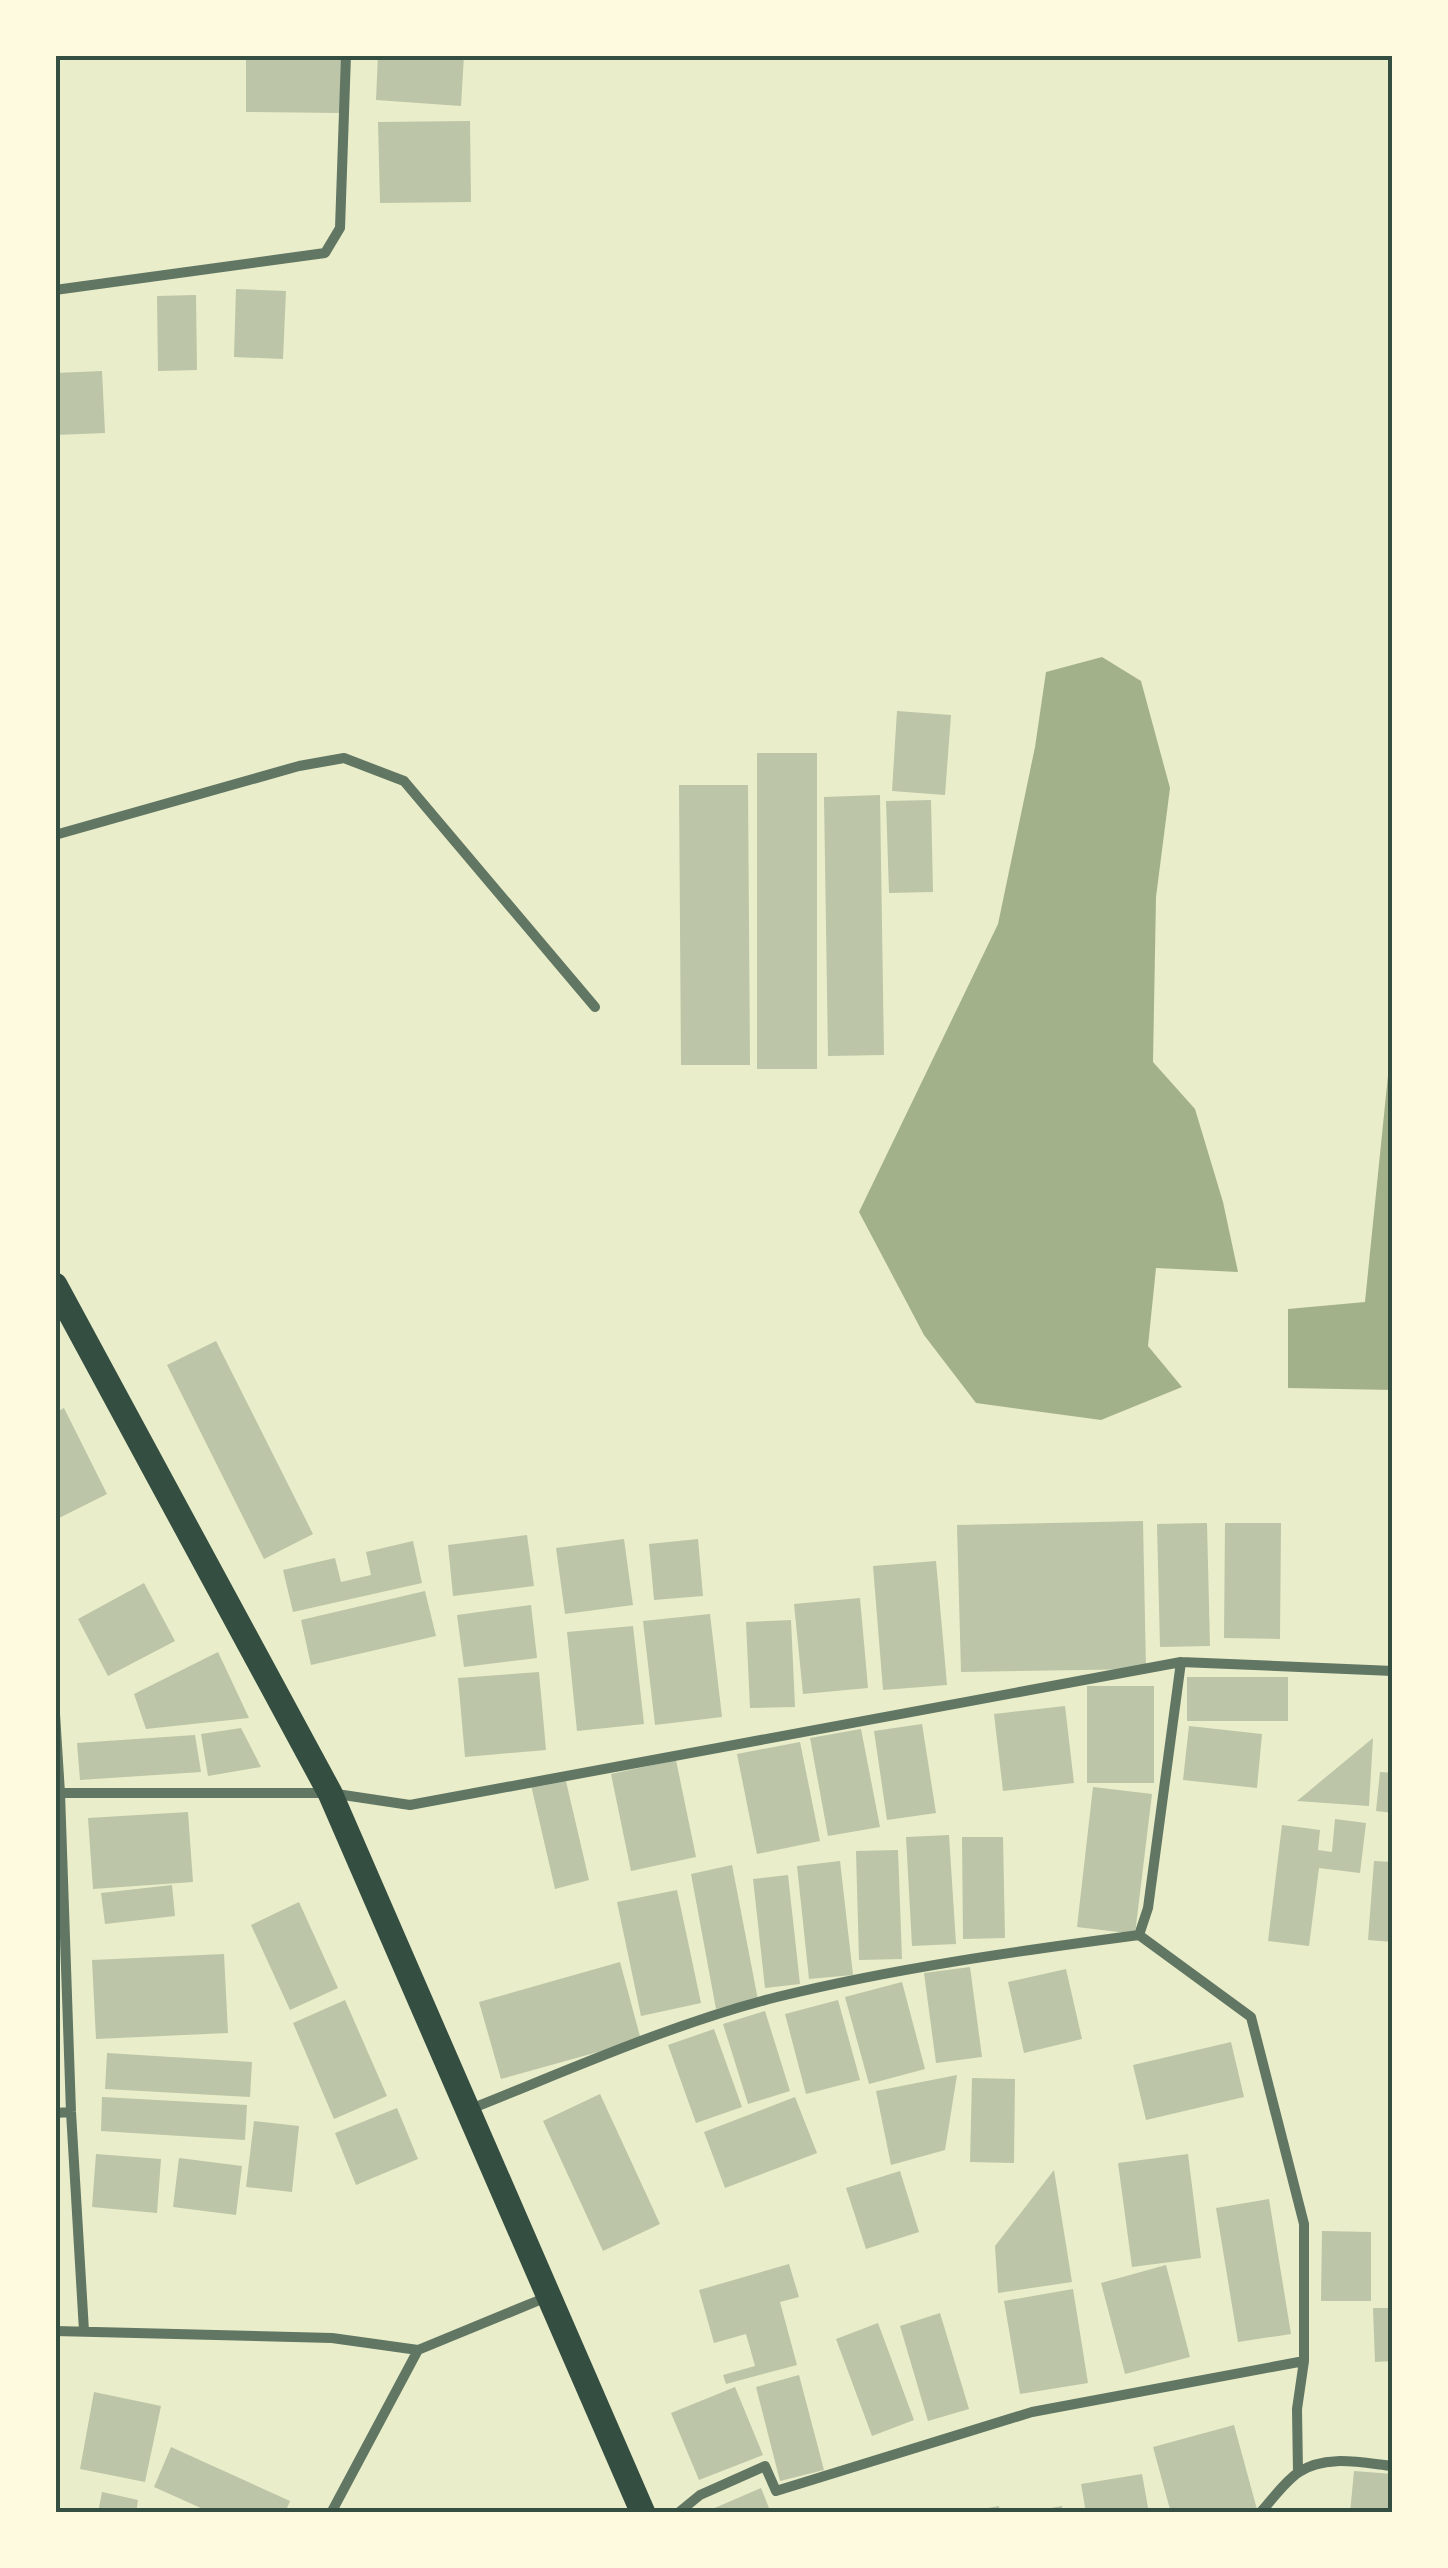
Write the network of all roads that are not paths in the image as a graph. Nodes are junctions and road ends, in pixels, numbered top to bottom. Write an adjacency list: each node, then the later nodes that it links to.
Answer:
1 (346, 55): 2 (street)
2 (55, 290)
3 (55, 835): 4 (street)
4 (595, 1007)
5 (55, 1285): 9 (main road)
6 (1181, 1662): 7 (street); 9 (street); 11 (street)
7 (1393, 1671)
8 (55, 1714): 10 (street)
9 (330, 1792): 10 (street); 12 (main road)
10 (58, 1793): 13 (street)
11 (1139, 1935): 12 (street); 19 (street)
12 (466, 2110): 15 (main road)
13 (70, 2112): 14 (street); 16 (street)
14 (55, 2113)
15 (548, 2297): 18 (street); 23 (main road)
16 (84, 2331): 17 (street); 18 (street)
17 (55, 2332)
18 (418, 2350): 22 (street)
19 (1304, 2361): 21 (street); 24 (street)
20 (1393, 2466): 21 (street)
21 (1298, 2473): 25 (street)
22 (332, 2513)
23 (643, 2513)
24 (678, 2513)
25 (1260, 2513)

